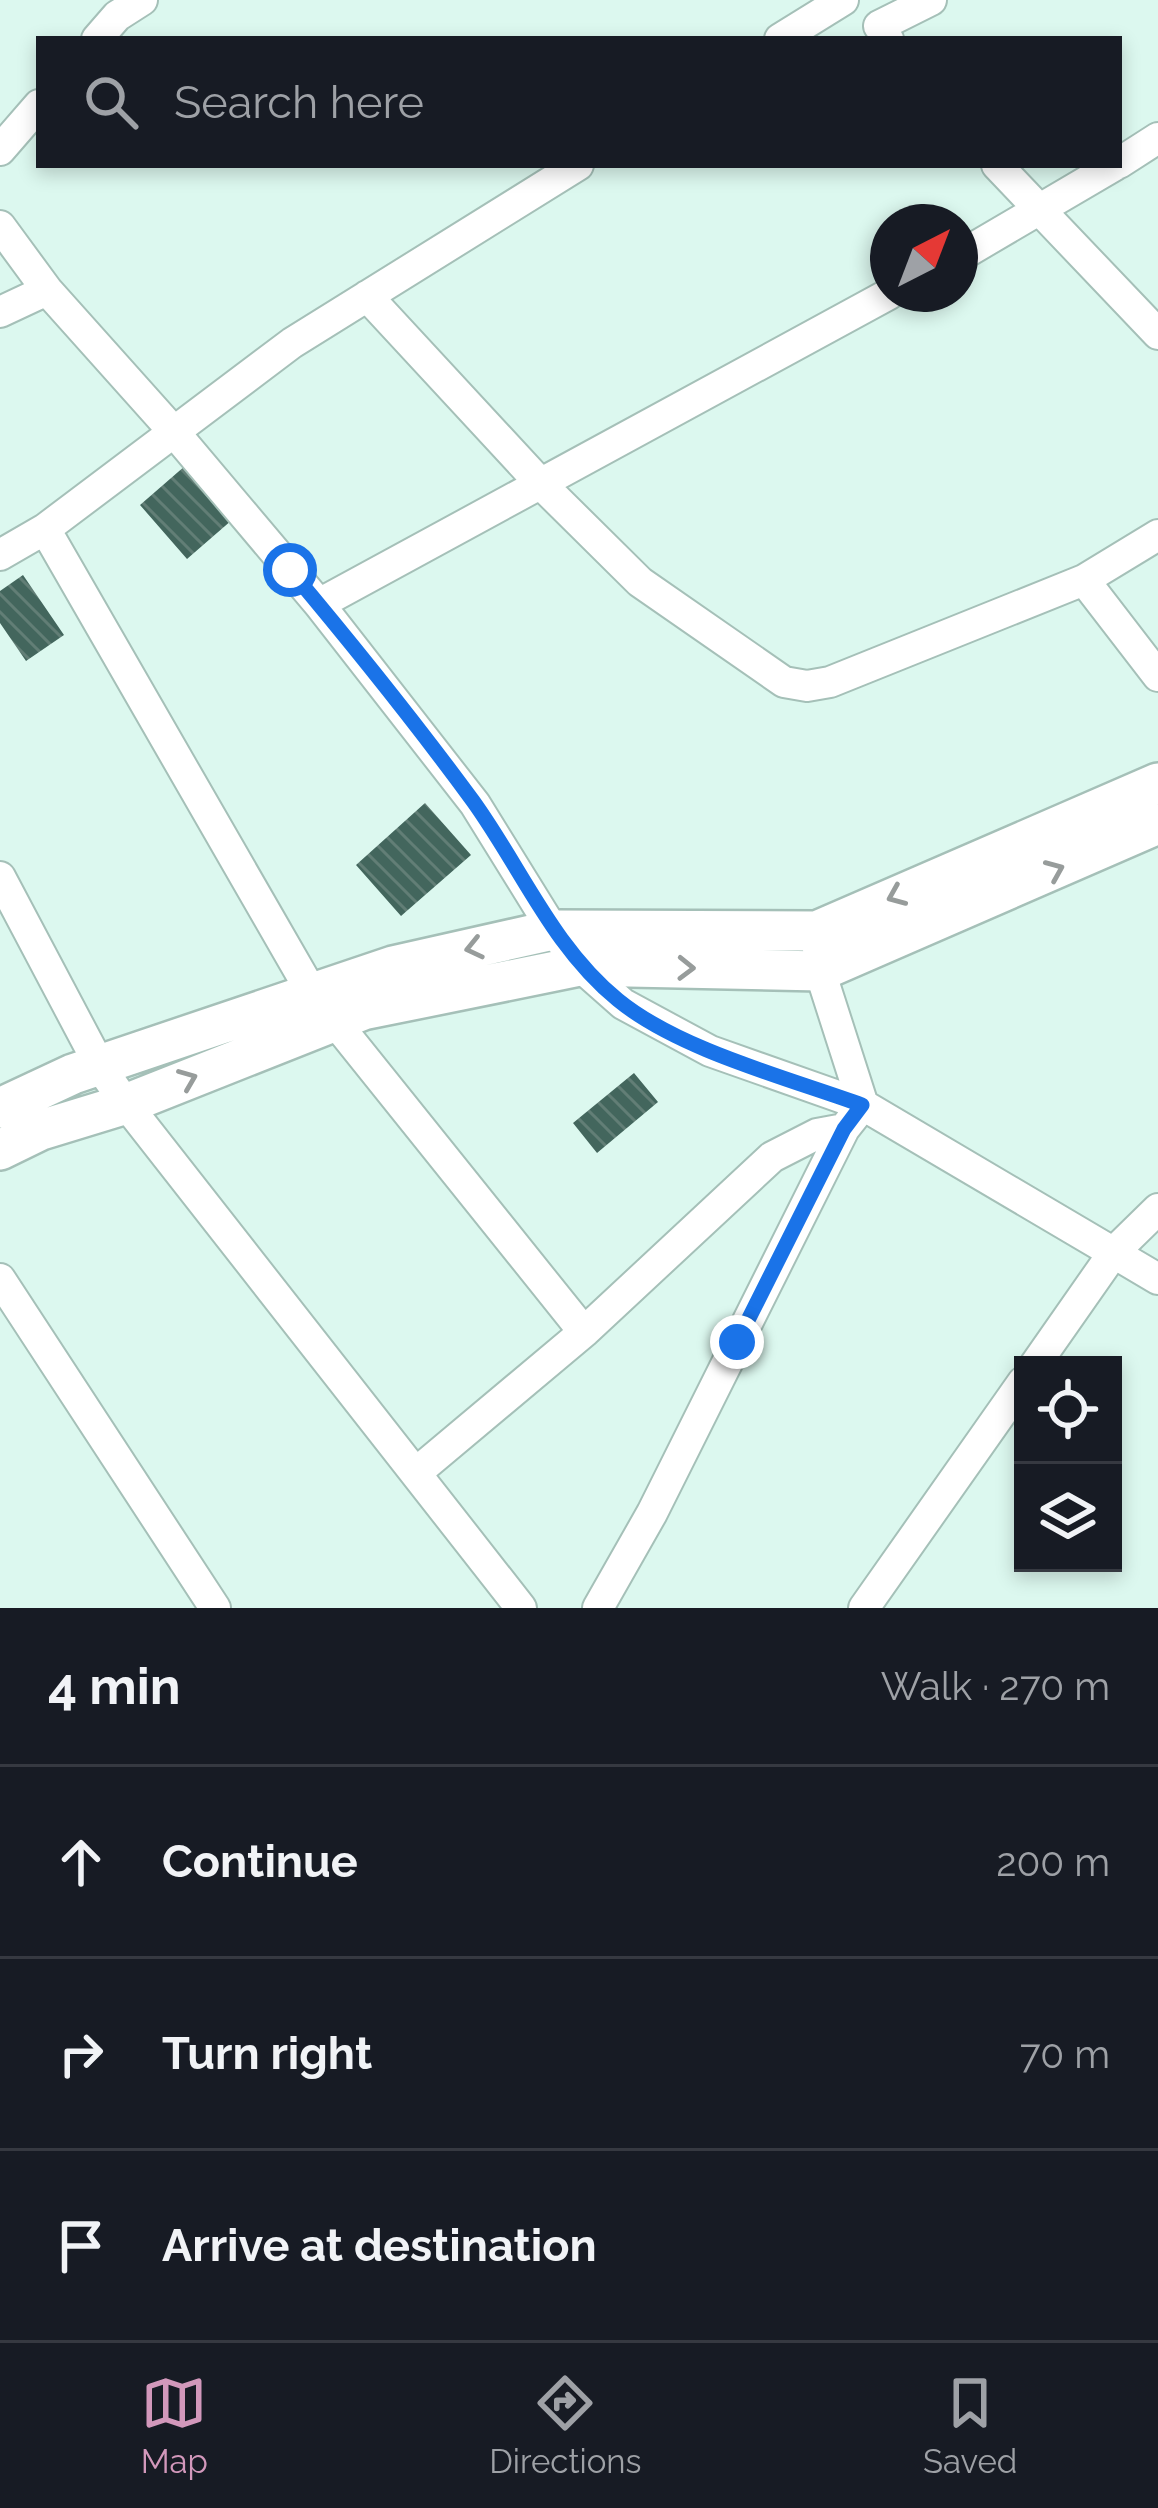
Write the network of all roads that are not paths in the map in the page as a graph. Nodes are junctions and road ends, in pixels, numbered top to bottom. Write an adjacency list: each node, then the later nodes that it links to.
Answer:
1 (142, 0): 6 (street)
2 (842, 0): 7 (street)
3 (860, 0): 5 (street)
4 (931, 0): 5 (street)
5 (884, 32)
6 (100, 36)
7 (785, 36)
8 (36, 108): 10 (street)
9 (1158, 138): 11 (street)
10 (0, 149)
11 (1122, 161)
12 (573, 168): 19 (street)
13 (1000, 168): 15 (street)
14 (1111, 168): 15 (street)
15 (1041, 212): 17 (street); 22 (street)
16 (0, 226): 18 (street)
17 (978, 246)
18 (47, 290): 21 (street); 23 (street)
19 (367, 296): 23 (street); 24 (street)
20 (870, 305): 24 (street)
21 (0, 312)
22 (1158, 334)
23 (174, 432): 25 (street); 29 (street)
24 (541, 484): 28 (street); 29 (street)
25 (45, 529): 27 (street); 38 (street)
26 (1158, 535): 28 (street)
27 (0, 555)
28 (1084, 580): 30 (street)
29 (319, 604): 34 (street)
30 (1158, 676)
31 (1158, 783): 35 (street, one-way to 35)
32 (1158, 824): 37 (street, one-way to 32)
33 (0, 878): 39 (street)
34 (553, 930): 35 (street); 36 (street); 38 (street, one-way to 38)
35 (817, 931): 37 (street)
36 (580, 966): 37 (street, one-way to 37); 38 (street); 42 (street)
37 (820, 971): 42 (street)
38 (324, 1007): 39 (street); 40 (street, one-way to 38); 48 (street)
39 (101, 1068): 40 (street); 41 (street)
40 (126, 1104): 43 (street); 51 (street)
41 (0, 1108)
42 (854, 1117): 45 (street); 48 (street); 54 (street)
43 (0, 1150)
44 (1158, 1209): 45 (street)
45 (1114, 1252): 47 (street); 49 (street)
46 (0, 1279): 52 (street)
47 (1158, 1279)
48 (584, 1332): 51 (street)
49 (1041, 1356)
50 (1014, 1395): 55 (street)
51 (417, 1472): 53 (street)
52 (215, 1608)
53 (521, 1608)
54 (598, 1608)
55 (864, 1608)

